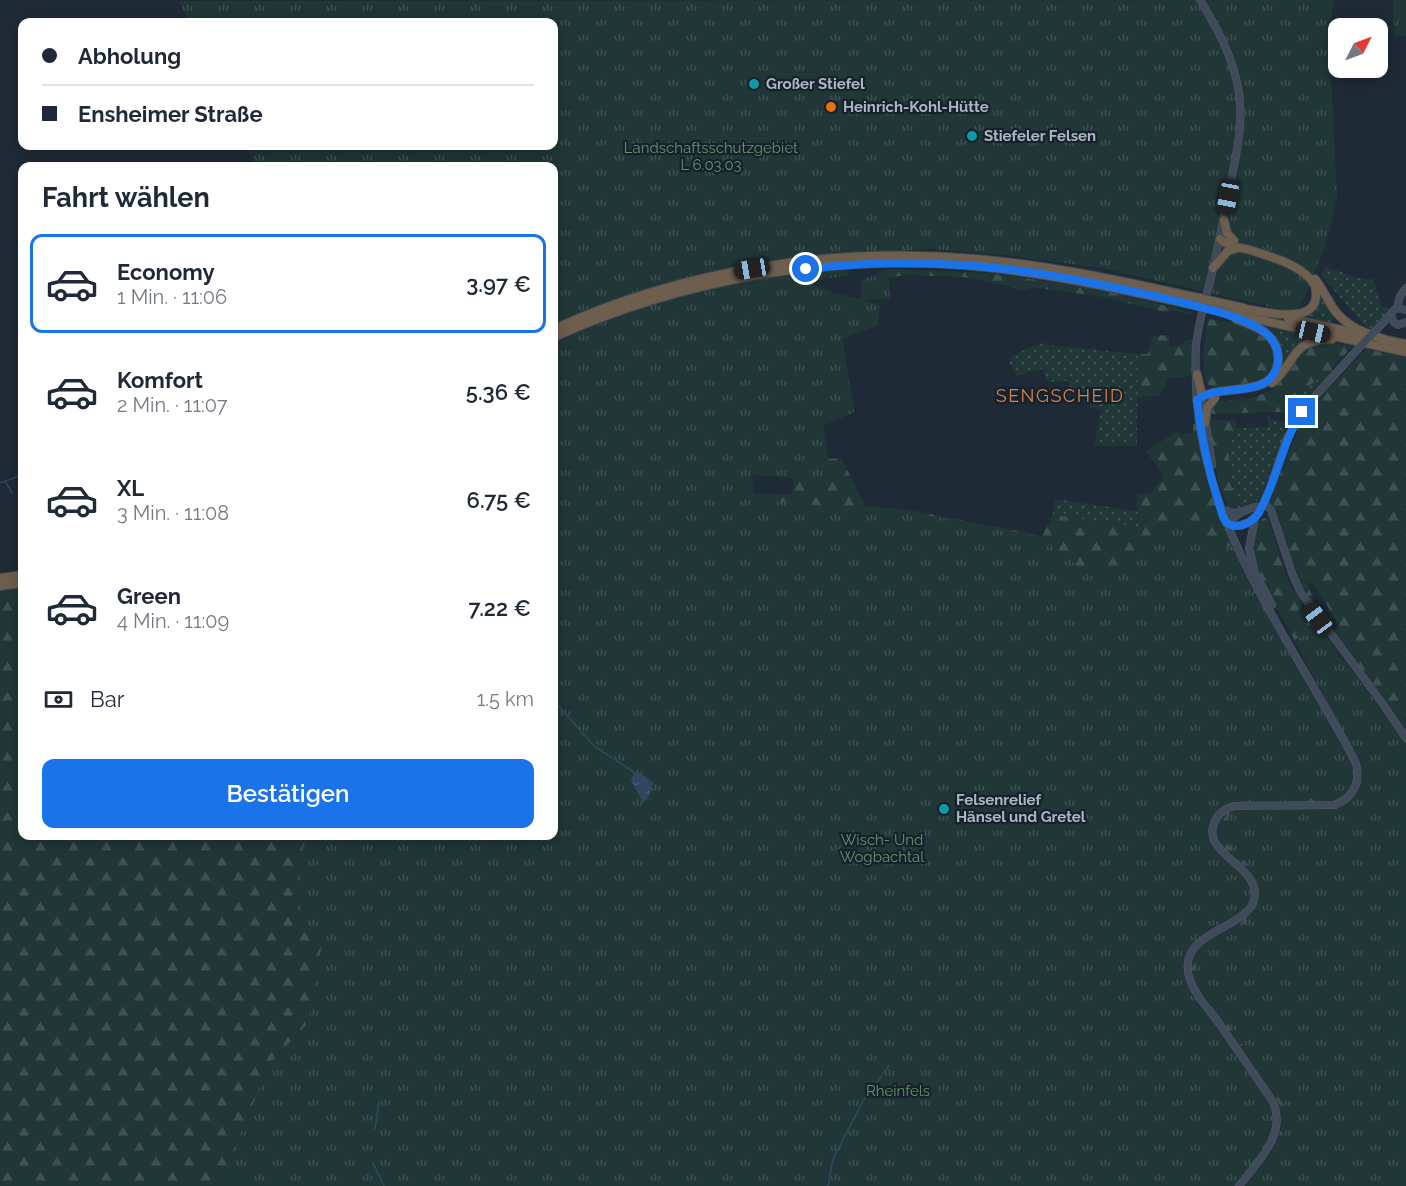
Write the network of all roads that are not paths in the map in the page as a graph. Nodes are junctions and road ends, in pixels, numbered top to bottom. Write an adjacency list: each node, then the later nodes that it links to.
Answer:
1 (1200, 0): 2 (main road)
2 (1224, 220): 3 (main road); 4 (highway)
3 (1220, 239): 4 (highway); 5 (main road)
4 (1236, 244): 5 (highway); 10 (highway); 16 (highway)
5 (1213, 268): 20 (main road)
6 (1406, 288): 11 (main road)
7 (1406, 294): 11 (main road)
8 (1199, 302): 9 (highway, bridge); 14 (highway); 15 (highway)
9 (1211, 305): 10 (highway); 18 (highway); 21 (highway)
10 (1240, 308): 16 (highway)
11 (1402, 309): 12 (main road)
12 (1392, 317): 13 (main road); 18 (main road, bridge)
13 (1405, 324)
14 (558, 327)
15 (558, 335)
16 (1387, 340): 17 (highway)
17 (1406, 344)
18 (1355, 346): 19 (highway); 21 (highway); 24 (main road)
19 (1406, 352)
20 (1198, 377): 21 (highway); 22 (highway)
21 (1215, 395): 22 (highway); 23 (highway)
22 (1200, 398): 23 (main road); 28 (main road)
23 (1205, 423): 25 (main road)
24 (1261, 506): 26 (main road); 27 (main road); 35 (main road)
25 (1224, 510): 26 (main road); 28 (main road)
26 (1243, 512): 28 (main road)
27 (1255, 518): 28 (main road); 29 (main road)
28 (1228, 525): 29 (main road); 34 (main road)
29 (1255, 573): 34 (main road)
30 (18, 575): 31 (highway)
31 (0, 578)
32 (18, 584): 33 (highway)
33 (0, 586)
34 (1325, 705): 36 (main road)
35 (1406, 738)
36 (1239, 1186)

